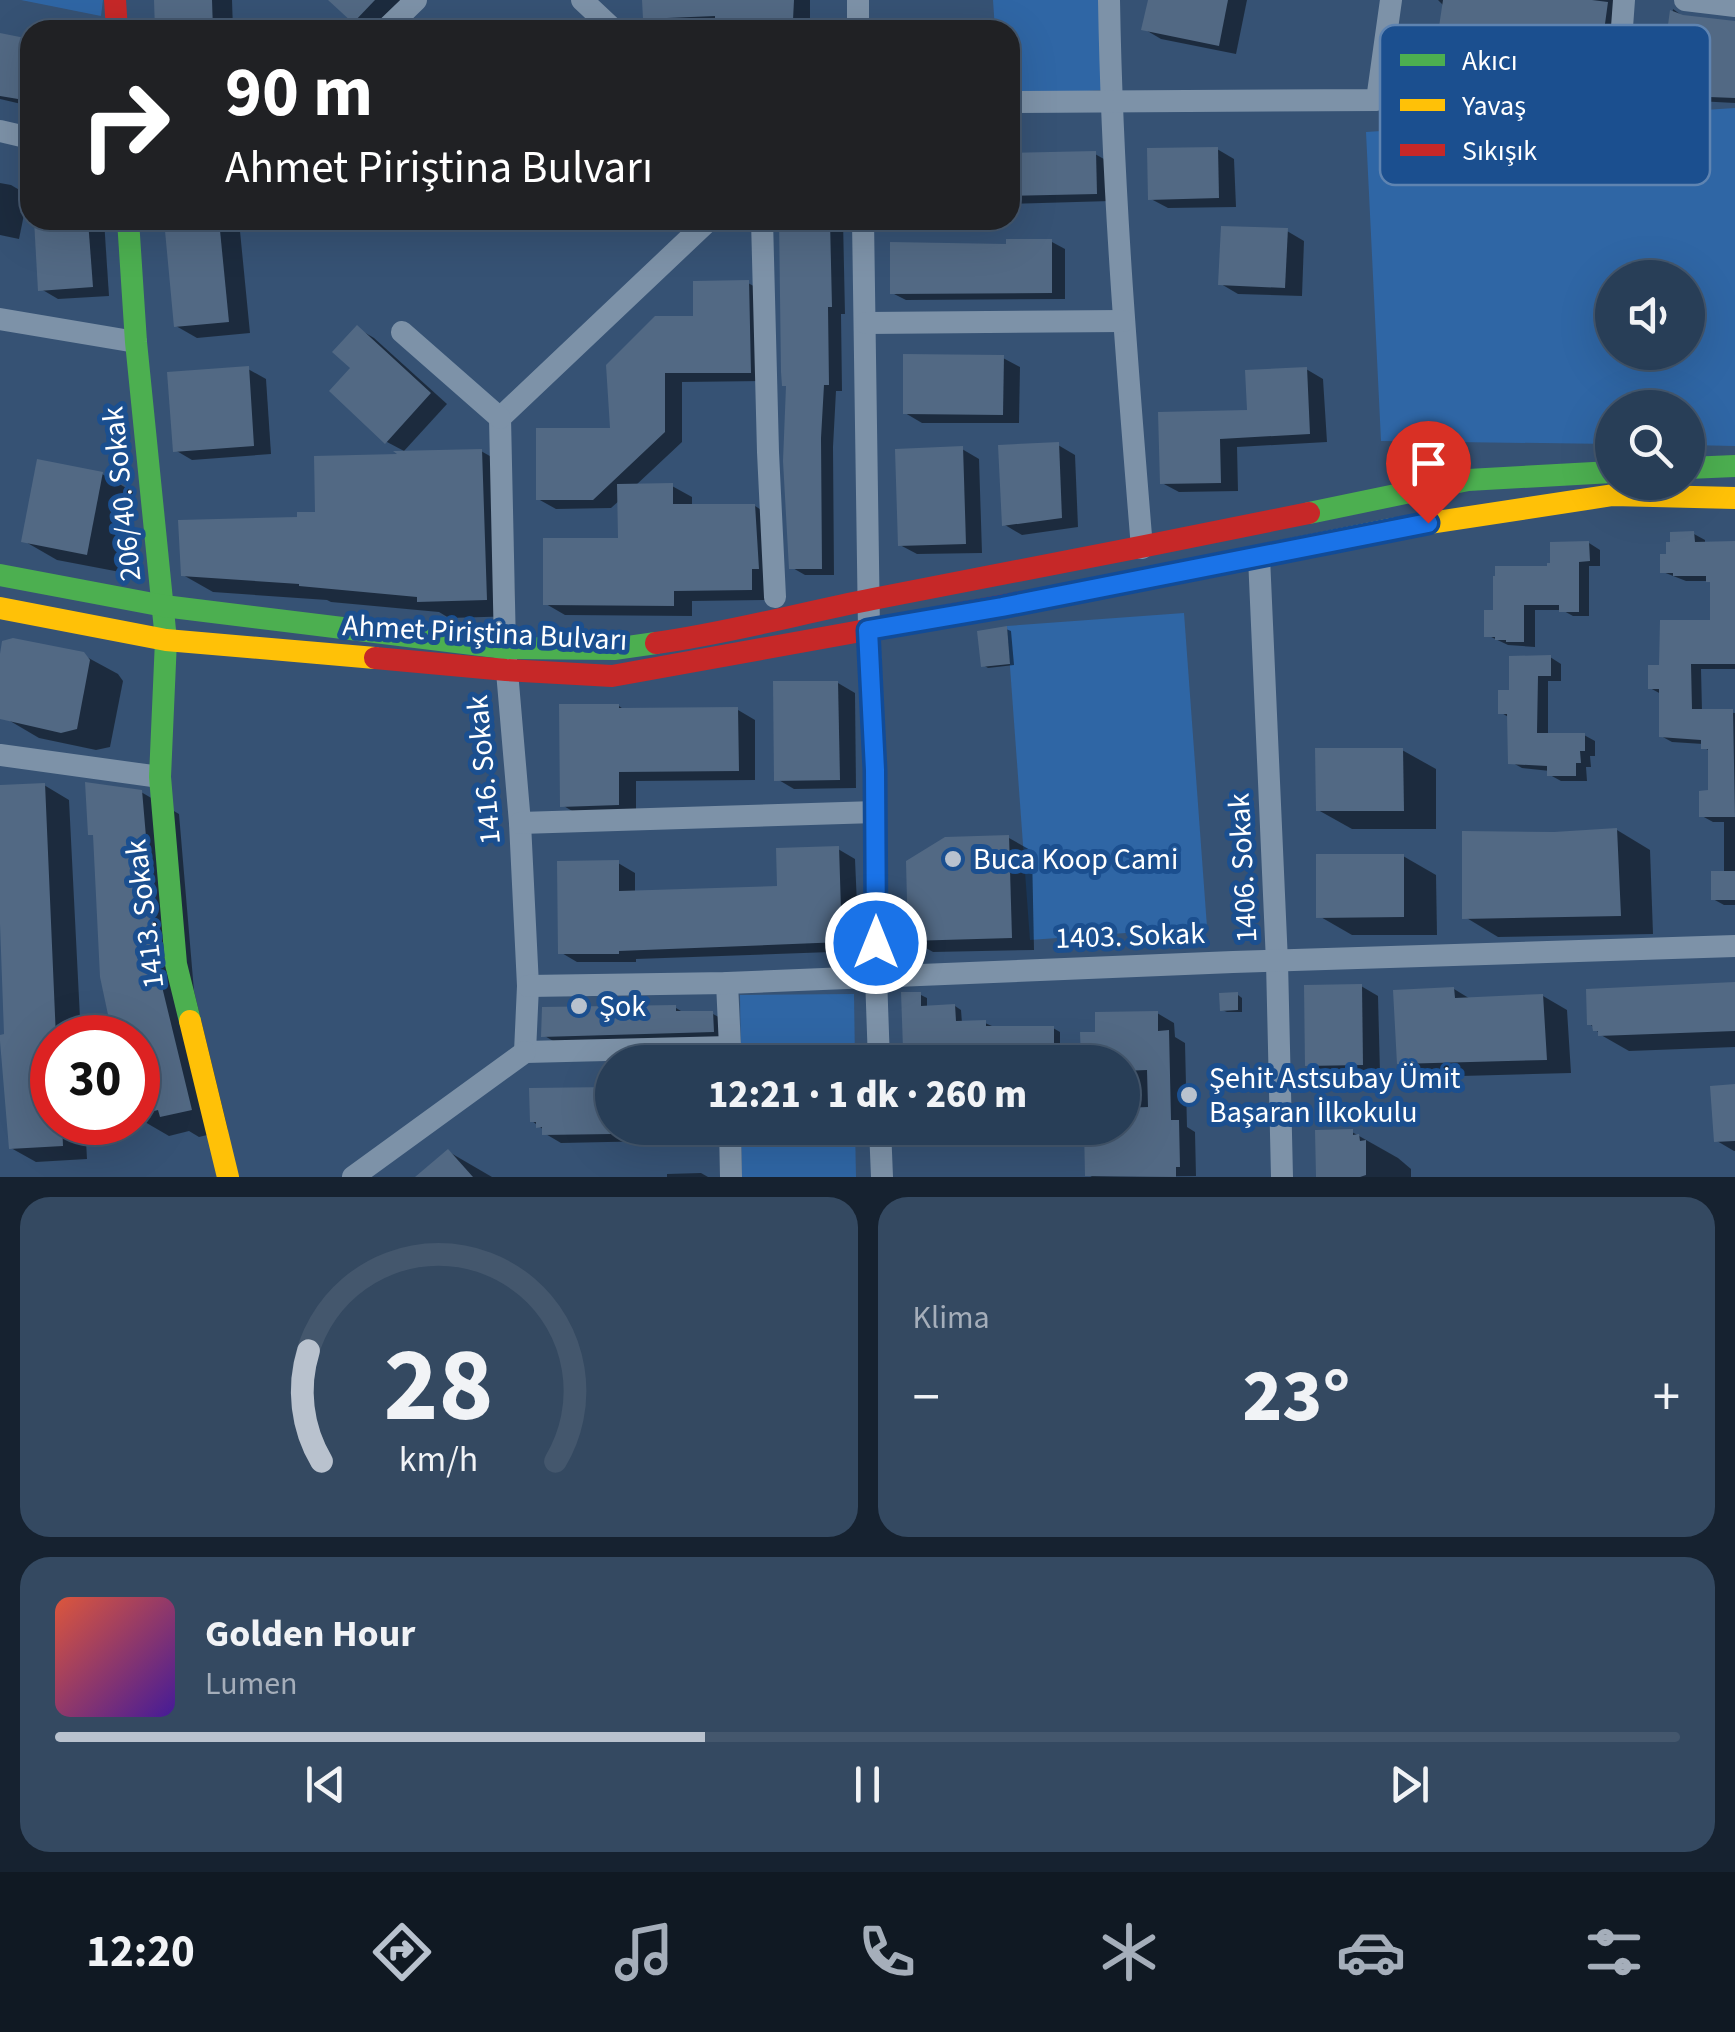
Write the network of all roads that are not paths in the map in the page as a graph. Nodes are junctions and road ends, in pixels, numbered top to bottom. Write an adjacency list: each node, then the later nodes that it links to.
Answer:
1 (416, 0): 8 (street)
2 (582, 0): 9 (street)
3 (1110, 0): 13 (street)
4 (1392, 0): 10 (street)
5 (1624, 0): 11 (street)
6 (1685, 0): 7 (street)
7 (1735, 6)
8 (395, 20)
9 (603, 20)
10 (1388, 25)
11 (1622, 25)
12 (1380, 80): 13 (street)
13 (1111, 100): 14 (street); 20 (street)
14 (1020, 102)
15 (129, 230): 23 (main road, 206/40. Sokak)
16 (698, 230): 24 (street)
17 (762, 230): 32 (street)
18 (863, 230): 21 (street)
19 (0, 319): 23 (street)
20 (1123, 321): 21 (street); 29 (street)
21 (866, 323): 33 (street)
22 (402, 332): 24 (street)
23 (136, 342): 34 (main road, 206/40. Sokak)
24 (500, 418): 38 (street, 1416. Sokak)
25 (1735, 466): 26 (main road)
26 (1705, 467)
27 (1595, 473): 29 (main road, Ahmet Piriştina Bulvarı)
28 (1735, 498): 30 (main road, Ahmet Piriştina Bulvarı)
29 (1142, 548): 33 (main road, Ahmet Piriştina Bulvarı)
30 (1259, 557): 36 (main road, Ahmet Piriştina Bulvarı); 44 (street, 1406. Sokak)
31 (0, 575): 34 (main road, Ahmet Piriştina Bulvarı)
32 (775, 597)
33 (869, 600): 36 (street); 38 (main road, Ahmet Piriştina Bulvarı)
34 (164, 606): 37 (main road, 206/40. Sokak); 38 (main road, Ahmet Piriştina Bulvarı)
35 (0, 608): 37 (main road, Ahmet Piriştina Bulvarı)
36 (868, 630): 38 (main road, Ahmet Piriştina Bulvarı); 41 (street)
37 (166, 640): 38 (main road, Ahmet Piriştina Bulvarı); 40 (main road, 1413. Sokak)
38 (505, 659): 42 (street, 1416. Sokak)
39 (0, 755): 40 (street)
40 (160, 778): 54 (main road, 1413. Sokak)
41 (876, 812): 42 (street); 45 (street)
42 (520, 824): 47 (street, 1416. Sokak)
43 (1735, 946): 44 (street, 1403. Sokak)
44 (1277, 962): 45 (street, 1403. Sokak); 58 (street, 1406. Sokak)
45 (876, 976): 46 (street, 1403. Sokak); 49 (street)
46 (727, 983): 47 (street, 1403. Sokak); 48 (street)
47 (528, 986): 50 (street, 1416. Sokak)
48 (730, 1045)
49 (878, 1045)
50 (525, 1052): 51 (street); 55 (street)
51 (595, 1053)
52 (730, 1145): 56 (street)
53 (881, 1145): 57 (street)
54 (228, 1177)
55 (353, 1177)
56 (730, 1177)
57 (882, 1177)
58 (1282, 1177)

